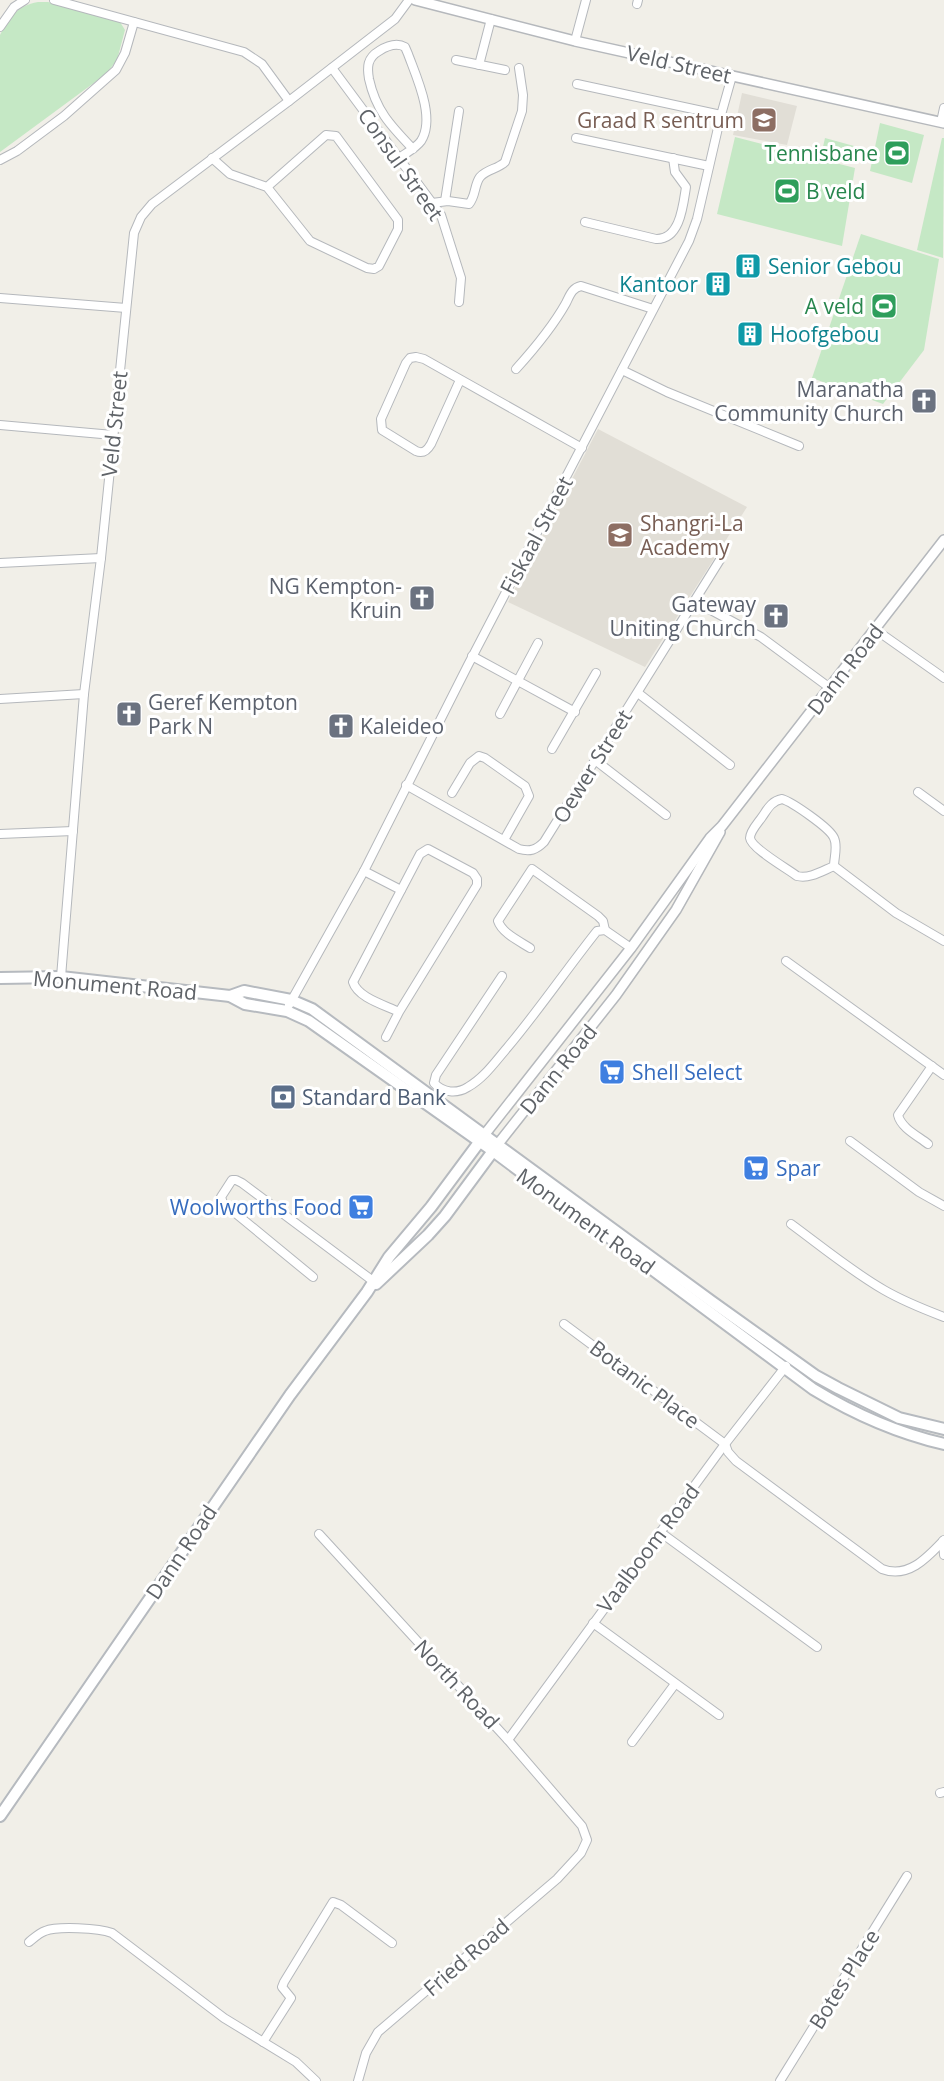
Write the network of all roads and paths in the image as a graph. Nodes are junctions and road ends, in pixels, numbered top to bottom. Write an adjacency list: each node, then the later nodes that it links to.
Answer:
1 (25, 0): 9 (street)
2 (54, 0): 6 (street)
3 (409, 0): 13 (street, Veld Street)
4 (415, 0): 7 (street, Veld Street)
5 (586, 0): 10 (street)
6 (88, 4): 8 (street)
7 (491, 20): 10 (street, Veld Street); 12 (street)
8 (134, 22): 18 (street); 28 (street)
9 (0, 27)
10 (575, 40): 16 (street, Veld Street)
11 (456, 60): 12 (street)
12 (479, 65): 15 (street)
13 (332, 68): 18 (street, Veld Street); 26 (street, Consul Street)
14 (519, 68): 31 (street)
15 (505, 70)
16 (732, 76): 21 (street, Fiskaal Street); 22 (street, Veld Street)
17 (577, 84): 21 (street)
18 (289, 101): 25 (street, Veld Street)
19 (944, 108): 22 (street)
20 (459, 111): 31 (street)
21 (721, 115): 29 (street, Fiskaal Street)
22 (943, 123)
23 (576, 138): 27 (street)
24 (413, 148): 24 (street); 26 (street)
25 (212, 158): 30 (street); 36 (street, Veld Street)
26 (399, 158): 32 (street, Consul Street)
27 (672, 158): 29 (street); 33 (street)
28 (0, 160)
29 (709, 166): 37 (street, Fiskaal Street)
30 (267, 187): 30 (street)
31 (445, 201): 32 (street)
32 (432, 202): 35 (street, Consul Street)
33 (585, 222)
34 (0, 298): 36 (street)
35 (459, 302)
36 (126, 308): 42 (street, Veld Street)
37 (653, 309): 38 (street); 39 (street, Fiskaal Street)
38 (516, 369)
39 (621, 370): 43 (street); 44 (street, Fiskaal Street)
40 (460, 380): 40 (street); 44 (street)
41 (0, 425): 42 (street)
42 (113, 435): 47 (street, Veld Street)
43 (799, 446)
44 (582, 448): 52 (street, Fiskaal Street)
45 (944, 540): 50 (street, Dann Road)
46 (723, 555): 49 (street, Oewer Street)
47 (101, 558): 48 (street); 58 (street, Veld Street)
48 (0, 563)
49 (696, 602): 56 (street); 57 (street, Oewer Street)
50 (876, 630): 54 (street); 56 (street, Dann Road)
51 (538, 643): 55 (street)
52 (472, 656): 55 (street); 65 (street, Fiskaal Street)
53 (596, 673): 60 (street)
54 (944, 678)
55 (518, 680): 60 (street); 61 (street)
56 (831, 688): 70 (street, Dann Road)
57 (638, 693): 63 (street, Oewer Street); 64 (street)
58 (84, 694): 59 (street); 71 (street, Veld Street)
59 (0, 699)
60 (575, 712): 62 (street)
61 (500, 714)
62 (552, 749)
63 (595, 760): 69 (street); 73 (street, Oewer Street)
64 (730, 765)
65 (406, 785): 73 (street, Oewer Street); 75 (street, Fiskaal Street)
66 (918, 792): 68 (street)
67 (452, 793): 73 (street)
68 (944, 811)
69 (666, 815)
70 (722, 826): 80 (street, Dann Road); 93 (street, Dann Road)
71 (73, 831): 72 (street); 83 (street, Veld Street)
72 (0, 834)
73 (504, 840)
74 (834, 866): 74 (street); 78 (street)
75 (364, 871): 76 (street); 85 (street, Fiskaal Street)
76 (401, 890): 86 (street); 86 (street)
77 (605, 930): 79 (street); 80 (street); 82 (street)
78 (944, 941)
79 (530, 948)
80 (631, 948): 90 (street, Dann Road)
81 (786, 961): 88 (street)
82 (501, 976)
83 (61, 977): 84 (main road, Monument Road); 85 (main road, Monument Road)
84 (0, 978)
85 (294, 1007): 90 (main road, Monument Road)
86 (399, 1012): 87 (street)
87 (386, 1037)
88 (932, 1066): 89 (street); 92 (street)
89 (944, 1075)
90 (482, 1138): 93 (main road, Monument Road); 97 (main road, Dann Road)
91 (850, 1141): 94 (street)
92 (928, 1144)
93 (495, 1148): 98 (main road, Dann Road); 101 (main road, Monument Road); 102 (main road, Monument Road)
94 (944, 1206)
95 (791, 1224): 99 (street)
96 (313, 1277): 97 (street)
97 (373, 1281): 98 (main road, Dann Road)
98 (367, 1292): 118 (main road, Dann Road)
99 (944, 1317)
100 (564, 1324): 106 (street, Botanic Place)
101 (791, 1359): 102 (street, Vaalboom Road); 103 (main road, Monument Road)
102 (783, 1369): 104 (main road, Monument Road); 106 (street, Vaalboom Road)
103 (831, 1384): 104 (main road); 105 (main road, Monument Road)
104 (854, 1413): 107 (main road, Monument Road)
105 (941, 1430)
106 (725, 1444): 108 (street, Vaalboom Road); 110 (street, Botanic Place)
107 (944, 1444)
108 (660, 1532): 112 (street, Vaalboom Road); 113 (street)
109 (319, 1534): 116 (street, North Road)
110 (944, 1540): 111 (street)
111 (944, 1555)
112 (593, 1623): 114 (street); 116 (street, Vaalboom Road)
113 (817, 1647)
114 (675, 1684): 115 (street); 117 (street)
115 (719, 1715)
116 (508, 1740): 119 (street, North Road)
117 (632, 1742)
118 (0, 1816)
119 (587, 1840): 125 (street, Fried Road)
120 (908, 1876): 126 (street, Botes Place)
121 (29, 1942): 123 (street)
122 (392, 1943): 123 (street)
123 (263, 2042): 124 (street)
124 (316, 2081)
125 (358, 2081)
126 (780, 2081)

